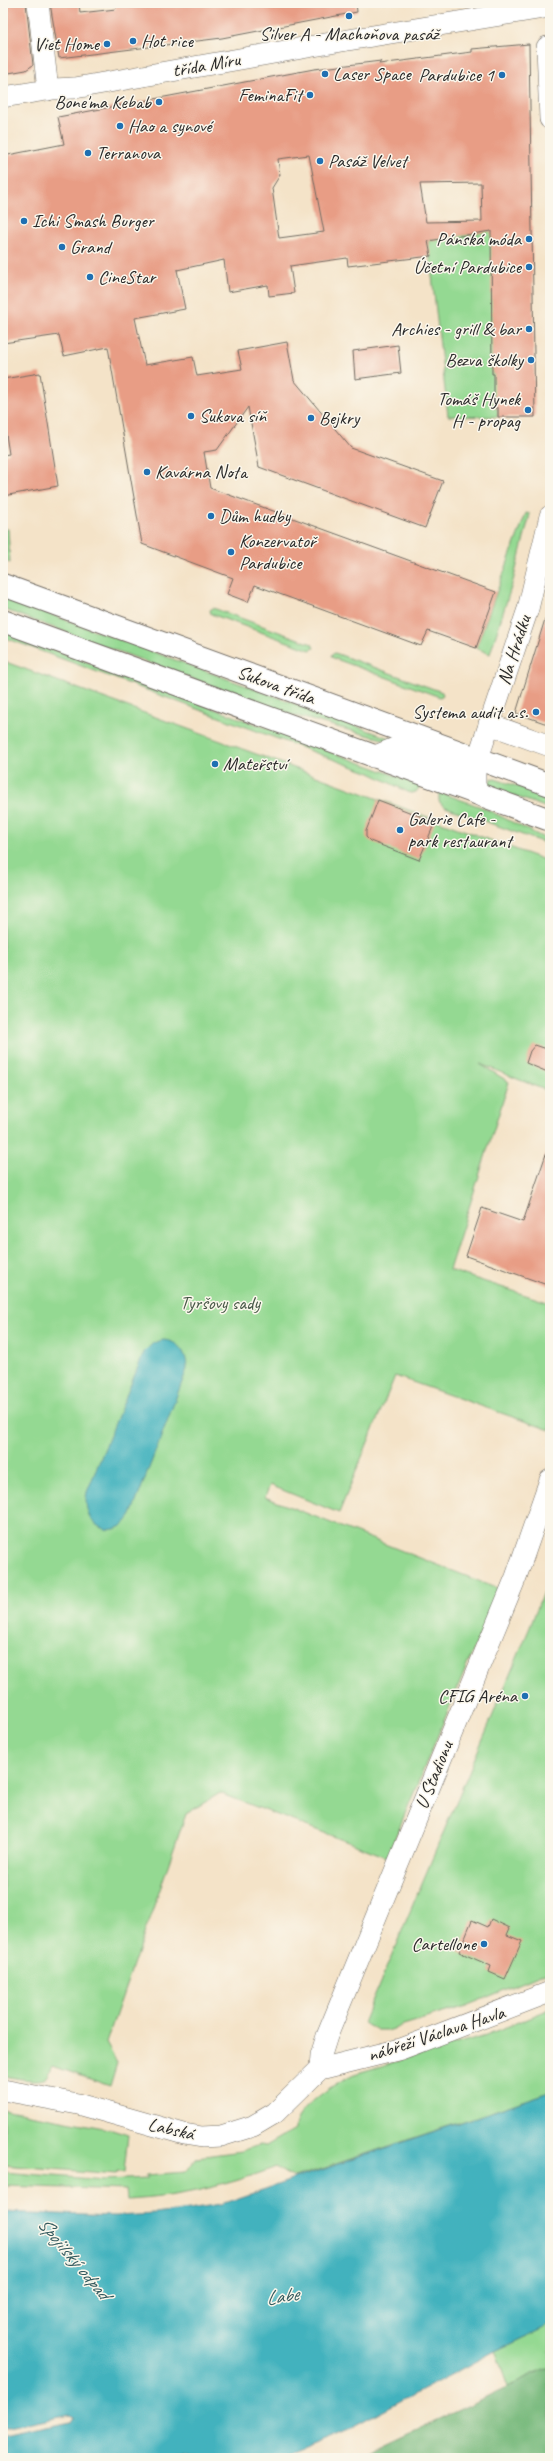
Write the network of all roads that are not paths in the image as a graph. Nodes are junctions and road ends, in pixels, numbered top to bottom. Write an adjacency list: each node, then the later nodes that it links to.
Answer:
1 (38, 3): 4 (street)
2 (550, 7): 4 (street, třída Míru)
3 (547, 47): 6 (street)
4 (48, 90): 5 (street, třída Míru)
5 (3, 98)
6 (550, 119)
7 (550, 516): 10 (street, Na Hrádku)
8 (3, 585): 13 (street, Sukova třída)
9 (3, 621): 12 (street, Sukova třída)
10 (490, 724): 11 (street); 13 (street, Na Hrádku)
11 (550, 746)
12 (374, 757): 13 (street); 15 (street, Sukova třída)
13 (478, 759): 14 (street, Sukova třída); 15 (street, Na Hrádku)
14 (550, 785)
15 (481, 796): 16 (street, Sukova třída)
16 (550, 820)
17 (550, 1480): 19 (street, U Stadionu)
18 (550, 1992): 19 (street, nábřeží Václava Havla)
19 (320, 2069): 20 (street, Labská)
20 (3, 2090)

